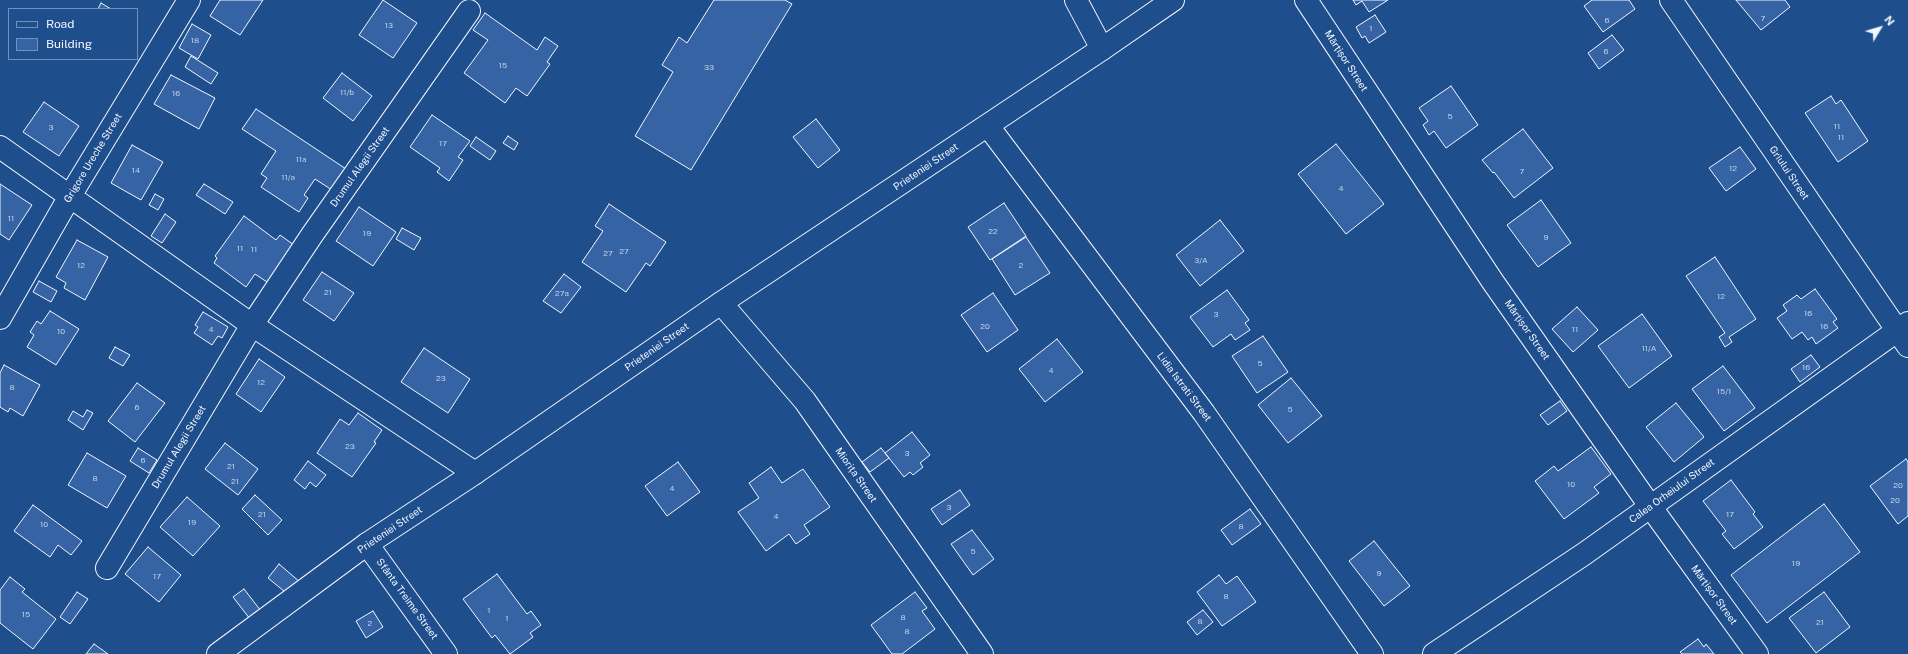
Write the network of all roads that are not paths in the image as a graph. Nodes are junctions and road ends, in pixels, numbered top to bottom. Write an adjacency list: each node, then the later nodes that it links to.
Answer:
1 (189, 0): 10 (street, Grigore Ureche Street)
2 (1076, 0): 7 (street)
3 (1173, 0): 7 (street, Prieteniei Street)
4 (1306, 0): 16 (street, Mărțișor Street)
5 (1671, 0): 14 (street, Grîului Street)
6 (469, 10): 13 (street, Drumul Alegii Street)
7 (1102, 49): 8 (street, Prieteniei Street)
8 (988, 126): 11 (street, Prieteniei Street); 22 (street, Lidia Istrati Street)
9 (0, 147): 10 (street)
10 (70, 196): 12 (street, Grigore Ureche Street); 13 (street)
11 (721, 303): 15 (street, Prieteniei Street); 21 (street, Miorița Street)
12 (0, 318)
13 (252, 325): 15 (street); 18 (street, Drumul Alegii Street)
14 (1904, 333): 16 (street, Calea Orheiului Street)
15 (475, 473): 17 (street, Prieteniei Street)
16 (1650, 506): 23 (street, Calea Orheiului Street); 24 (street, Mărțișor Street)
17 (367, 544): 19 (street, Prieteniei Street); 20 (street, Sfânta Treime Street)
18 (107, 568)
19 (218, 654)
20 (446, 654)
21 (982, 654)
22 (1372, 654)
23 (1434, 654)
24 (1757, 654)

